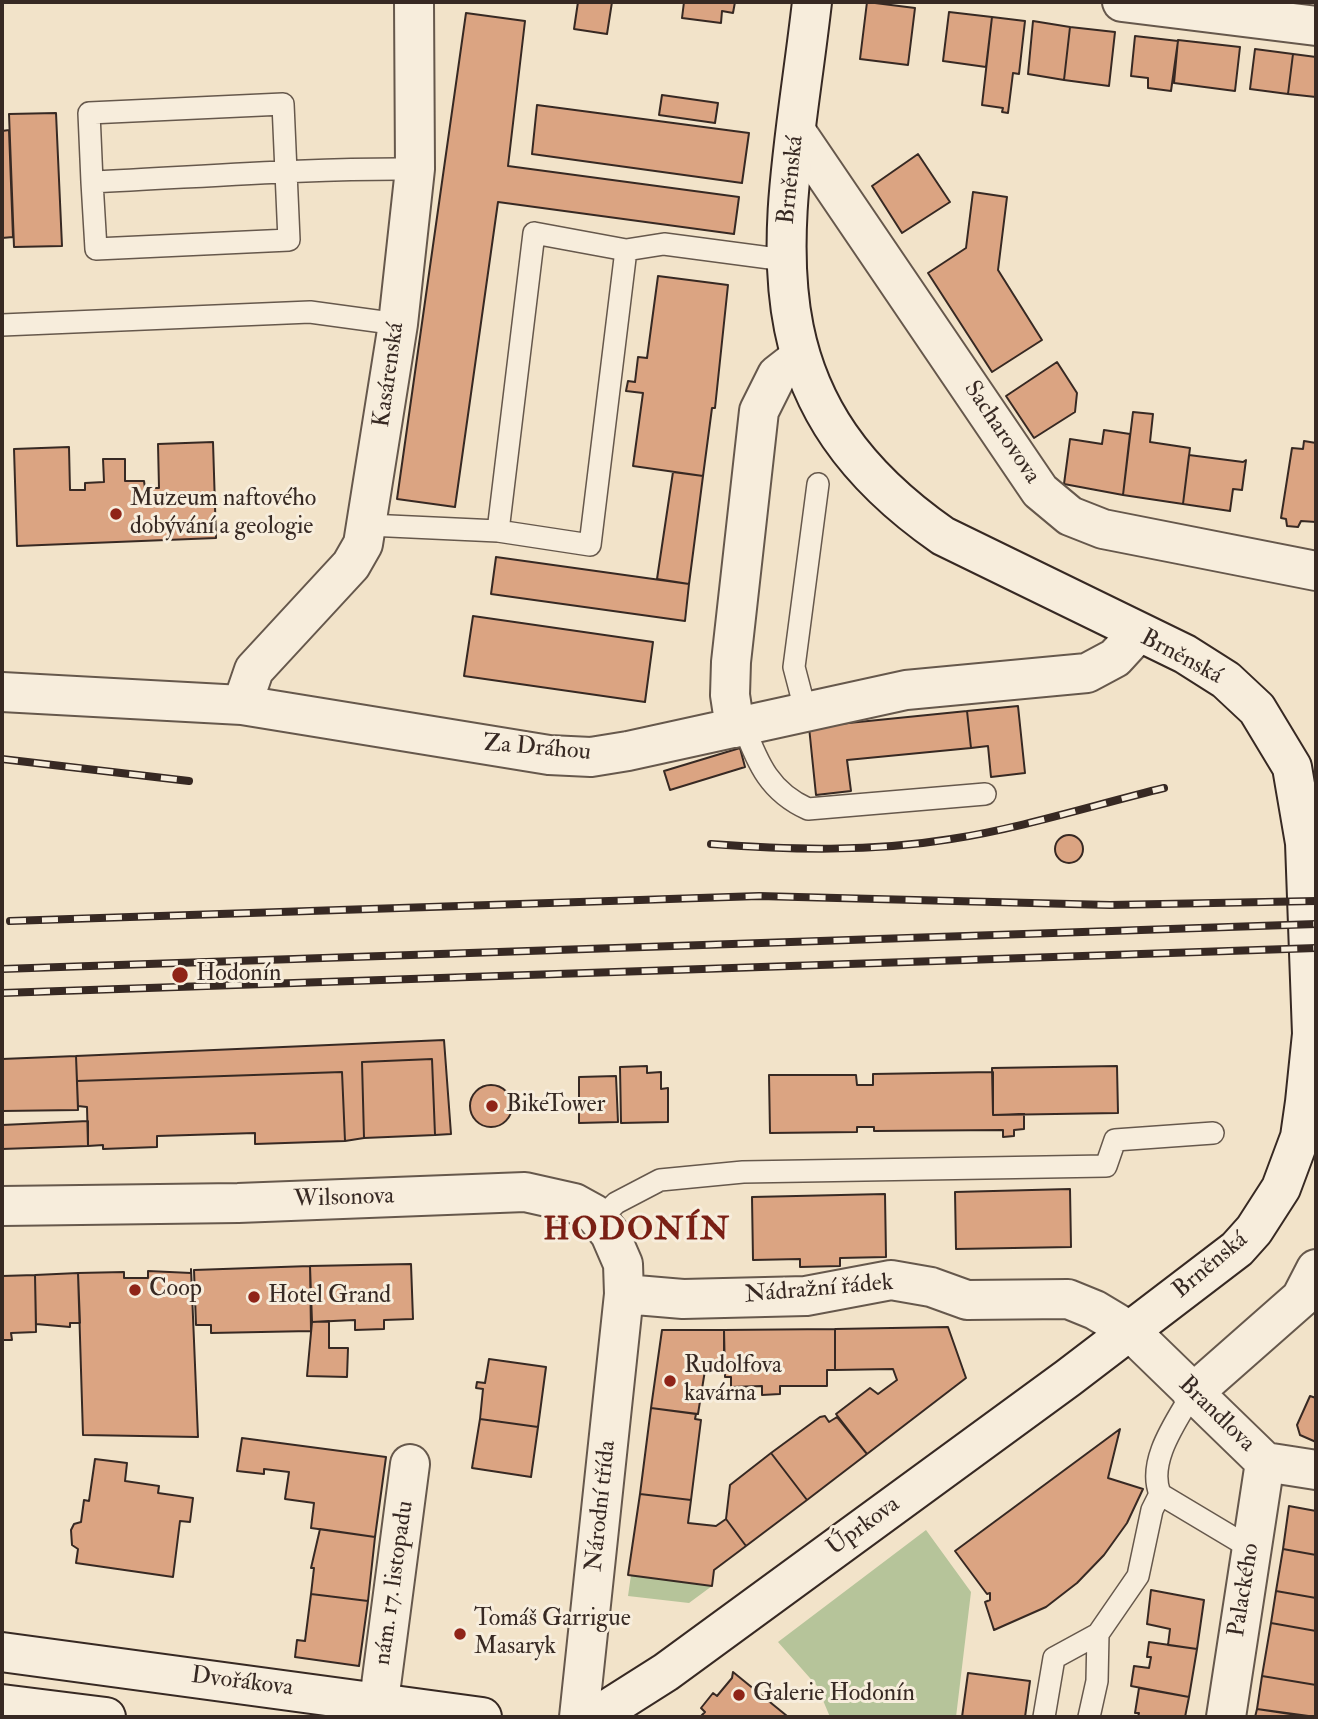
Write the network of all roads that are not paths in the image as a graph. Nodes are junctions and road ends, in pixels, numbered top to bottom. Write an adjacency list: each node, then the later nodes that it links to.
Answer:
1 (414, 2): 6 (street, Kasárenská)
2 (812, 2): 5 (street, Brněnská)
3 (1122, 2): 4 (street)
4 (1316, 26)
5 (797, 133): 10 (street, Brněnská); 17 (street, Sacharovova)
6 (415, 169): 7 (lane); 11 (street, Kasárenská)
7 (286, 173): 8 (lane); 8 (lane); 8 (lane)
8 (92, 182)
9 (626, 250): 10 (lane); 16 (lane); 16 (lane)
10 (785, 260): 13 (street, Brněnská)
11 (398, 324): 12 (lane); 15 (street, Kasárenská)
12 (2, 325)
13 (800, 357): 18 (street, Brněnská); 22 (street)
14 (818, 484): 21 (lane)
15 (368, 525): 16 (lane); 20 (street, Kasárenská)
16 (498, 531)
17 (1316, 571)
18 (1137, 634): 21 (street, Za Dráhou); 29 (street, Brněnská)
19 (2, 692): 20 (street, Za Dráhou)
20 (243, 705): 22 (street, Za Dráhou)
21 (806, 713): 22 (street, Za Dráhou)
22 (739, 727): 23 (lane)
23 (985, 794)
24 (1213, 1133): 26 (lane)
25 (2, 1206): 26 (street, Wilsonova)
26 (599, 1220): 28 (street, Wilsonova)
27 (1316, 1269): 30 (street)
28 (625, 1294): 29 (street, Nádražní řádek); 42 (street, Národní třída)
29 (1130, 1331): 30 (street, Brandlova); 43 (street, Úprkova)
30 (1192, 1394): 31 (street, Brandlova); 34 (lane)
31 (1265, 1462): 33 (street, Brandlova); 35 (street, Palackého)
32 (410, 1464): 38 (street, nám. 17. listopadu)
33 (1316, 1469)
34 (1160, 1494): 35 (lane); 36 (lane)
35 (1252, 1549): 46 (street, Palackého)
36 (1098, 1634): 44 (lane); 45 (lane)
37 (2, 1652): 38 (street, Dvořákova)
38 (379, 1701): 41 (street, Dvořákova)
39 (2, 1704): 40 (street)
40 (106, 1717)
41 (482, 1717)
42 (579, 1717)
43 (595, 1717)
44 (1044, 1717)
45 (1089, 1717)
46 (1226, 1717)

